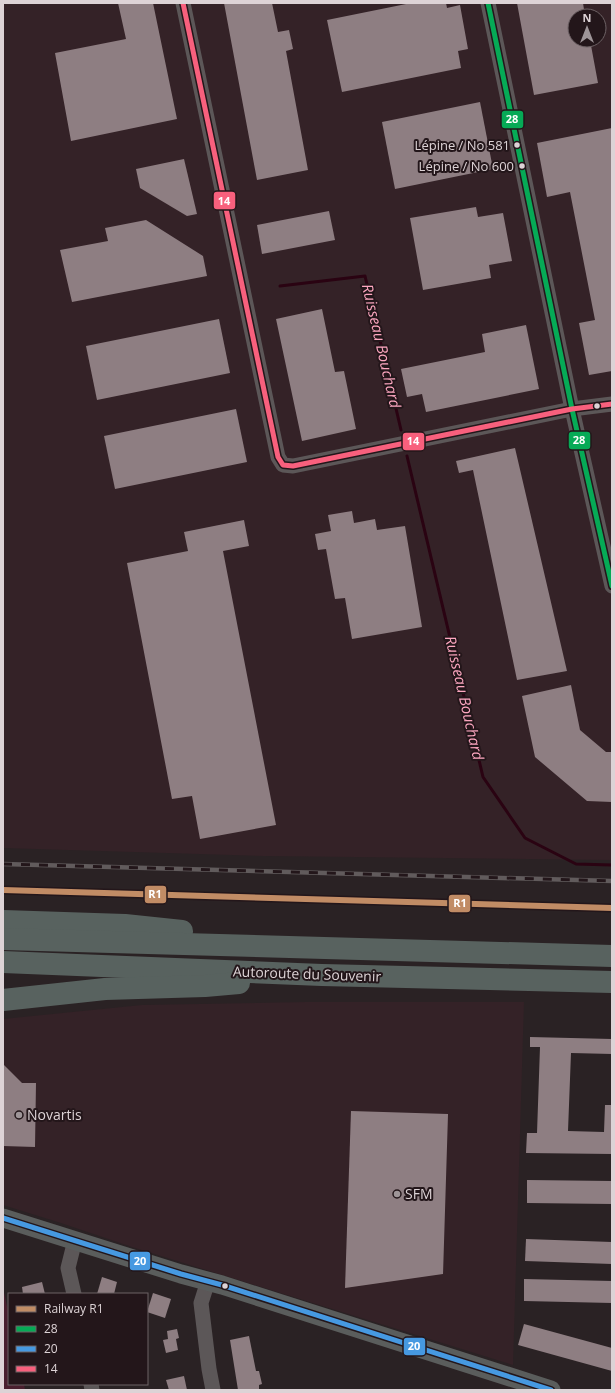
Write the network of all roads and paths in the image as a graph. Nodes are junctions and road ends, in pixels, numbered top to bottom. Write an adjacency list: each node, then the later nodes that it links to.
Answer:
1 (183, 3): 4 (street)
2 (488, 3): 4 (street)
3 (612, 404): 4 (street)
4 (572, 409): 5 (street)
5 (612, 586)
6 (3, 921): 8 (highway)
7 (3, 939): 8 (highway, Autoroute du Souvenir)
8 (342, 949): 9 (highway, Autoroute du Souvenir)
9 (612, 956)
10 (3, 962): 11 (highway, Autoroute du Souvenir)
11 (322, 975): 12 (highway, Autoroute du Souvenir); 13 (highway)
12 (612, 982)
13 (3, 1000)
14 (3, 1218): 15 (main road)
15 (75, 1240): 16 (main road); 17 (street)
16 (208, 1281): 18 (street); 19 (main road)
17 (74, 1293)
18 (213, 1390)
19 (551, 1390)

